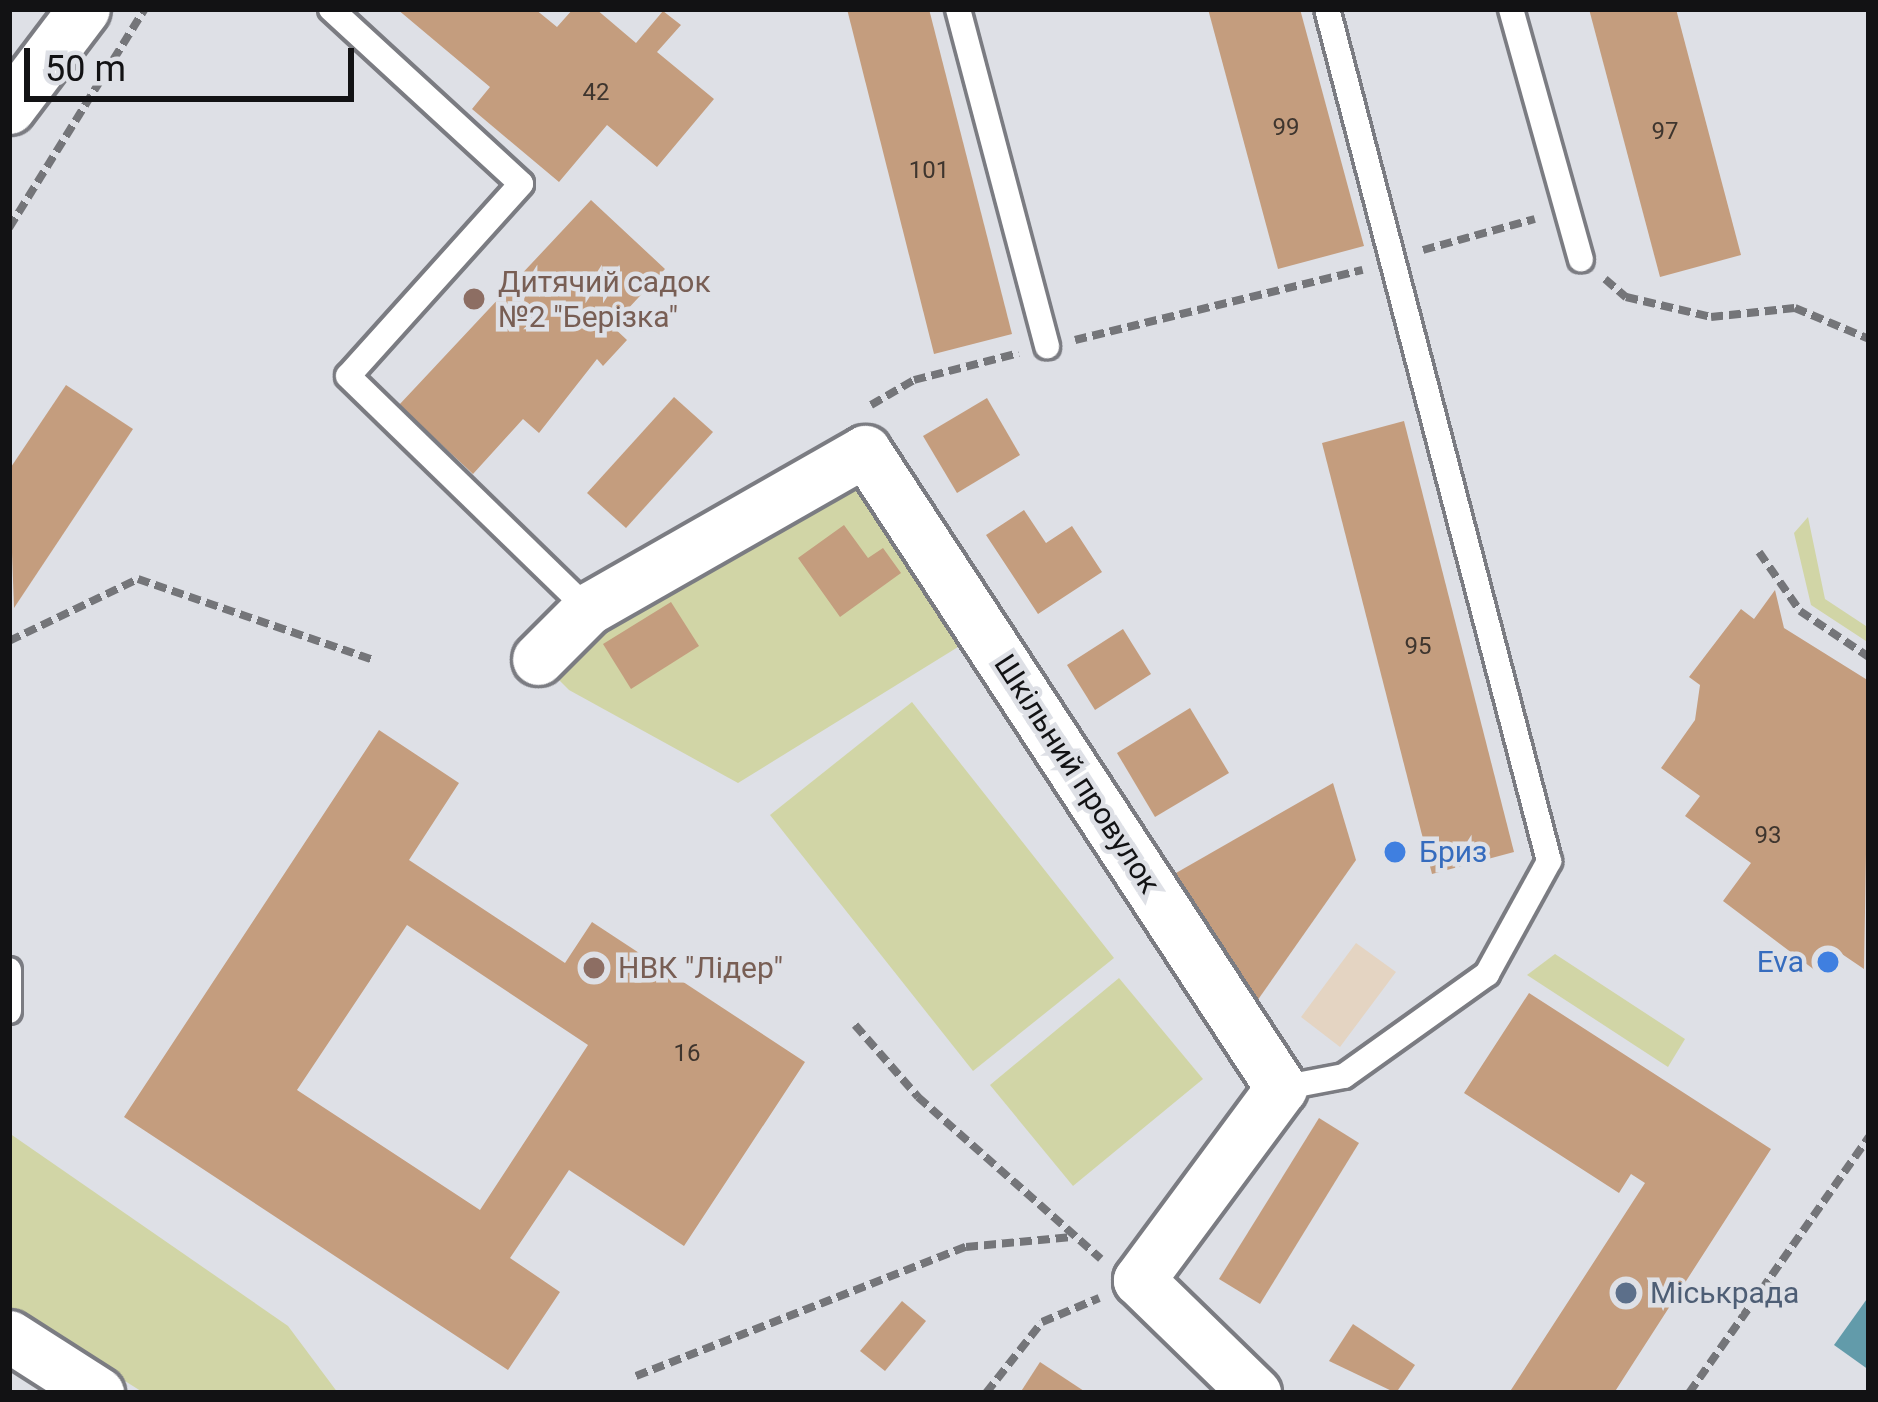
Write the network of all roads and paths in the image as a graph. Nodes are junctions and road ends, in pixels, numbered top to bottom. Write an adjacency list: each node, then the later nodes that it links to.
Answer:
1 (83, 9): 7 (street)
2 (145, 9): 8 (path)
3 (331, 9): 12 (lane)
4 (958, 9): 10 (lane)
5 (1327, 9): 20 (lane)
6 (1511, 9): 9 (lane)
7 (9, 108)
8 (9, 227)
9 (1581, 259)
10 (1047, 346)
11 (1759, 552): 14 (path)
12 (588, 609): 15 (street, Шкільний провулок); 20 (street, Шкільний провулок)
13 (9, 641): 16 (path)
14 (1869, 657)
15 (538, 659)
16 (374, 660)
17 (9, 970): 18 (lane)
18 (9, 1011)
19 (855, 1025): 22 (path)
20 (1281, 1088): 23 (street)
21 (1869, 1137): 29 (path)
22 (1072, 1237): 23 (path); 25 (path)
23 (1138, 1280): 27 (path); 28 (street)
24 (9, 1336): 26 (street)
25 (636, 1376)
26 (98, 1393)
27 (986, 1393)
28 (1255, 1393)
29 (1689, 1393)

